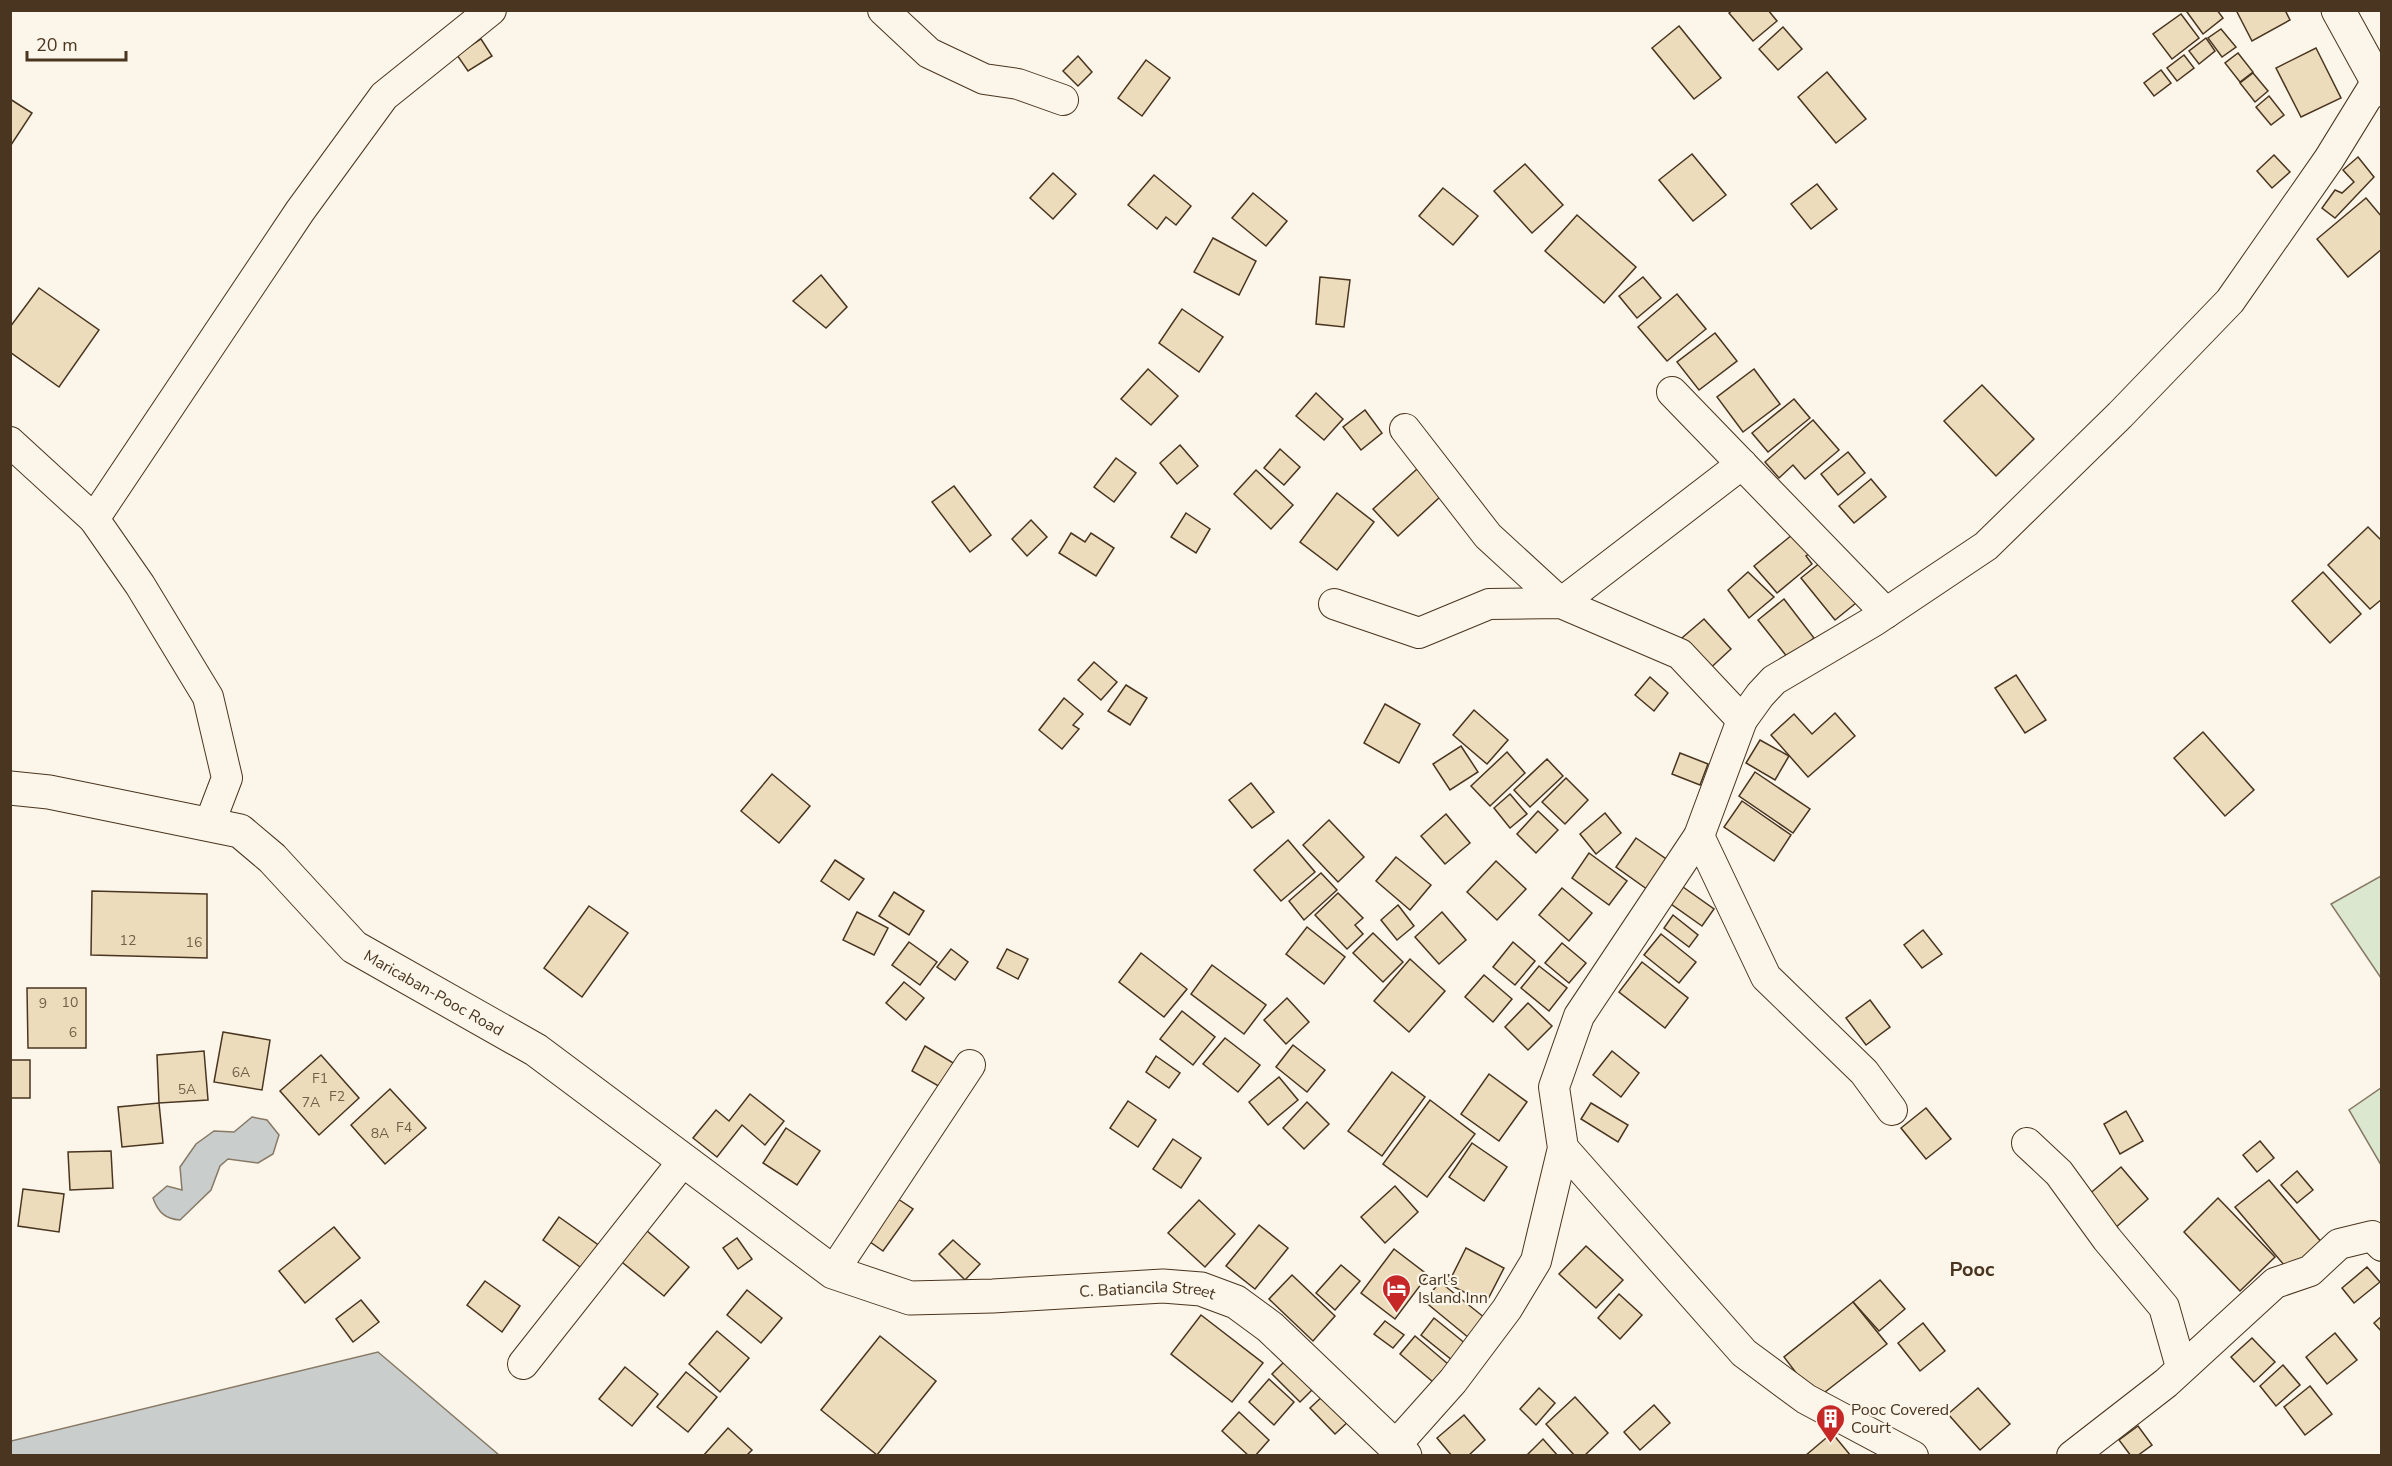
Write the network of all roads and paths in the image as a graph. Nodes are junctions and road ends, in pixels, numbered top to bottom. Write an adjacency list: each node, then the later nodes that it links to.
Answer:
1 (491, 10): 10 (street)
2 (883, 10): 5 (street)
3 (2338, 10): 4 (street)
4 (2379, 86): 13 (street)
5 (1063, 100)
6 (1672, 392): 9 (street)
7 (1405, 429): 11 (street)
8 (11, 442): 10 (street)
9 (1742, 464): 11 (street); 13 (street)
10 (94, 519): 16 (street)
11 (1561, 603): 12 (street); 14 (street)
12 (1334, 604)
13 (1886, 613): 14 (street)
14 (1742, 720): 17 (street)
15 (10, 788): 16 (street, Maricaban-Pooc Road)
16 (209, 825): 22 (street, Maricaban-Pooc Road)
17 (1699, 836): 19 (street); 21 (street)
18 (970, 1065): 24 (street)
19 (1892, 1110)
20 (2027, 1143): 26 (street)
21 (1563, 1148): 27 (street); 28 (street)
22 (684, 1161): 24 (street, Maricaban-Pooc Road); 25 (street)
23 (2382, 1246): 26 (street)
24 (832, 1272): 27 (street, C. Batiancila Street)
25 (523, 1364)
26 (2181, 1367): 29 (street)
27 (1400, 1450)
28 (1913, 1455)
29 (2072, 1455)

